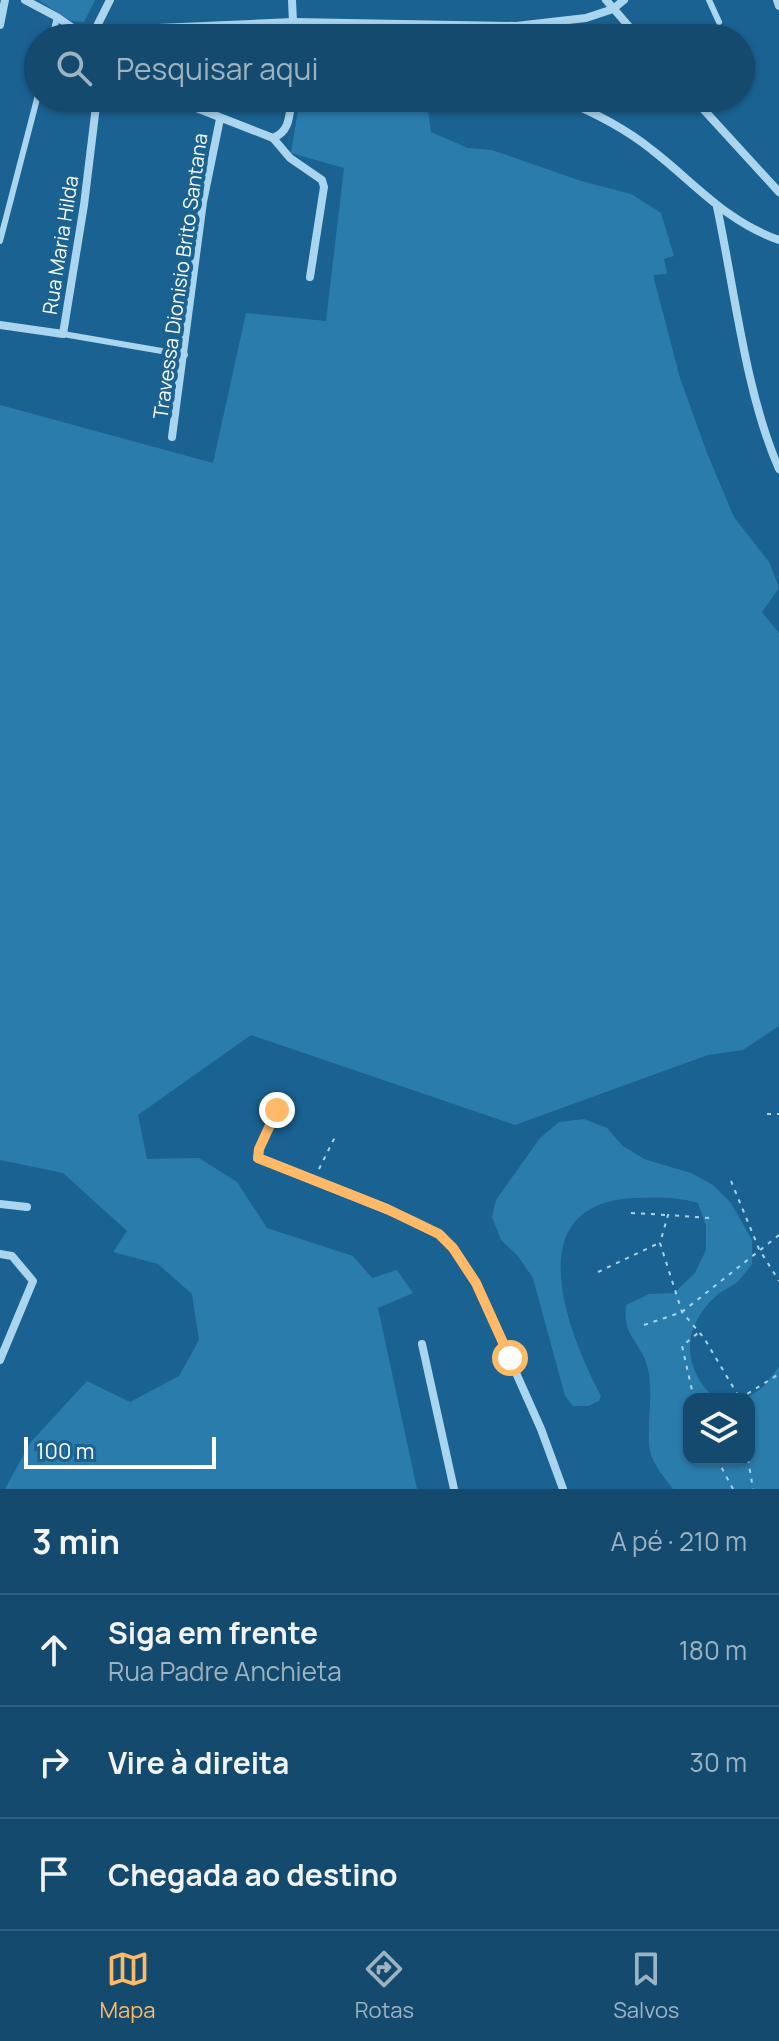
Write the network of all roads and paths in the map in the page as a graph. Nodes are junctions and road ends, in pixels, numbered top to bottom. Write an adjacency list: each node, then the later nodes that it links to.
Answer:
1 (5, 0): 21 (street)
2 (27, 0): 11 (street)
3 (110, 0): 16 (street)
4 (292, 0): 12 (street)
5 (606, 0): 10 (street)
6 (624, 0): 10 (street)
7 (709, 0): 13 (lane)
8 (777, 0): 9 (street)
9 (779, 6)
10 (613, 9): 19 (street); 20 (street)
11 (57, 17): 14 (lane); 15 (street)
12 (298, 22): 17 (street); 18 (street)
13 (719, 22)
14 (55, 24)
15 (68, 24)
16 (98, 24)
17 (252, 24)
18 (370, 24)
19 (533, 24)
20 (626, 24)
21 (0, 25)
22 (34, 112): 33 (lane)
23 (95, 112): 36 (street, Rua Maria Hilda)
24 (204, 112): 28 (street)
25 (290, 112): 29 (street)
26 (587, 112): 31 (street)
27 (706, 112): 30 (street)
28 (220, 119): 29 (street); 37 (street, Travessa Dionisio Brito Santana)
29 (273, 138): 34 (street)
30 (778, 192)
31 (717, 207): 32 (street); 39 (street)
32 (779, 240)
33 (0, 241)
34 (310, 277)
35 (0, 325): 36 (street, Rua Maria Hilda)
36 (63, 334): 37 (lane)
37 (185, 355): 38 (street, Travessa Dionisio Brito Santana)
38 (172, 437)
39 (779, 469)
40 (277, 1110): 44 (path)
41 (767, 1114): 42 (path)
42 (779, 1114)
43 (335, 1137): 45 (path)
44 (266, 1161): 45 (street)
45 (313, 1180): 70 (street)
46 (731, 1181): 54 (path)
47 (0, 1204): 48 (street)
48 (27, 1207)
49 (631, 1213): 50 (path)
50 (668, 1215): 51 (path); 53 (path)
51 (709, 1218)
52 (779, 1235): 54 (path)
53 (660, 1243): 56 (path); 58 (path)
54 (759, 1249): 57 (path); 58 (path)
55 (0, 1254): 62 (street)
56 (598, 1272)
57 (779, 1281)
58 (682, 1312): 59 (path); 60 (path)
59 (644, 1325)
60 (699, 1333): 64 (path); 65 (path)
61 (422, 1344): 69 (street)
62 (0, 1360)
63 (779, 1374): 66 (path)
64 (693, 1393)
65 (736, 1393)
66 (747, 1393)
67 (720, 1465): 71 (path)
68 (749, 1465): 72 (path)
69 (454, 1489)
70 (563, 1489)
71 (733, 1489)
72 (753, 1489)

